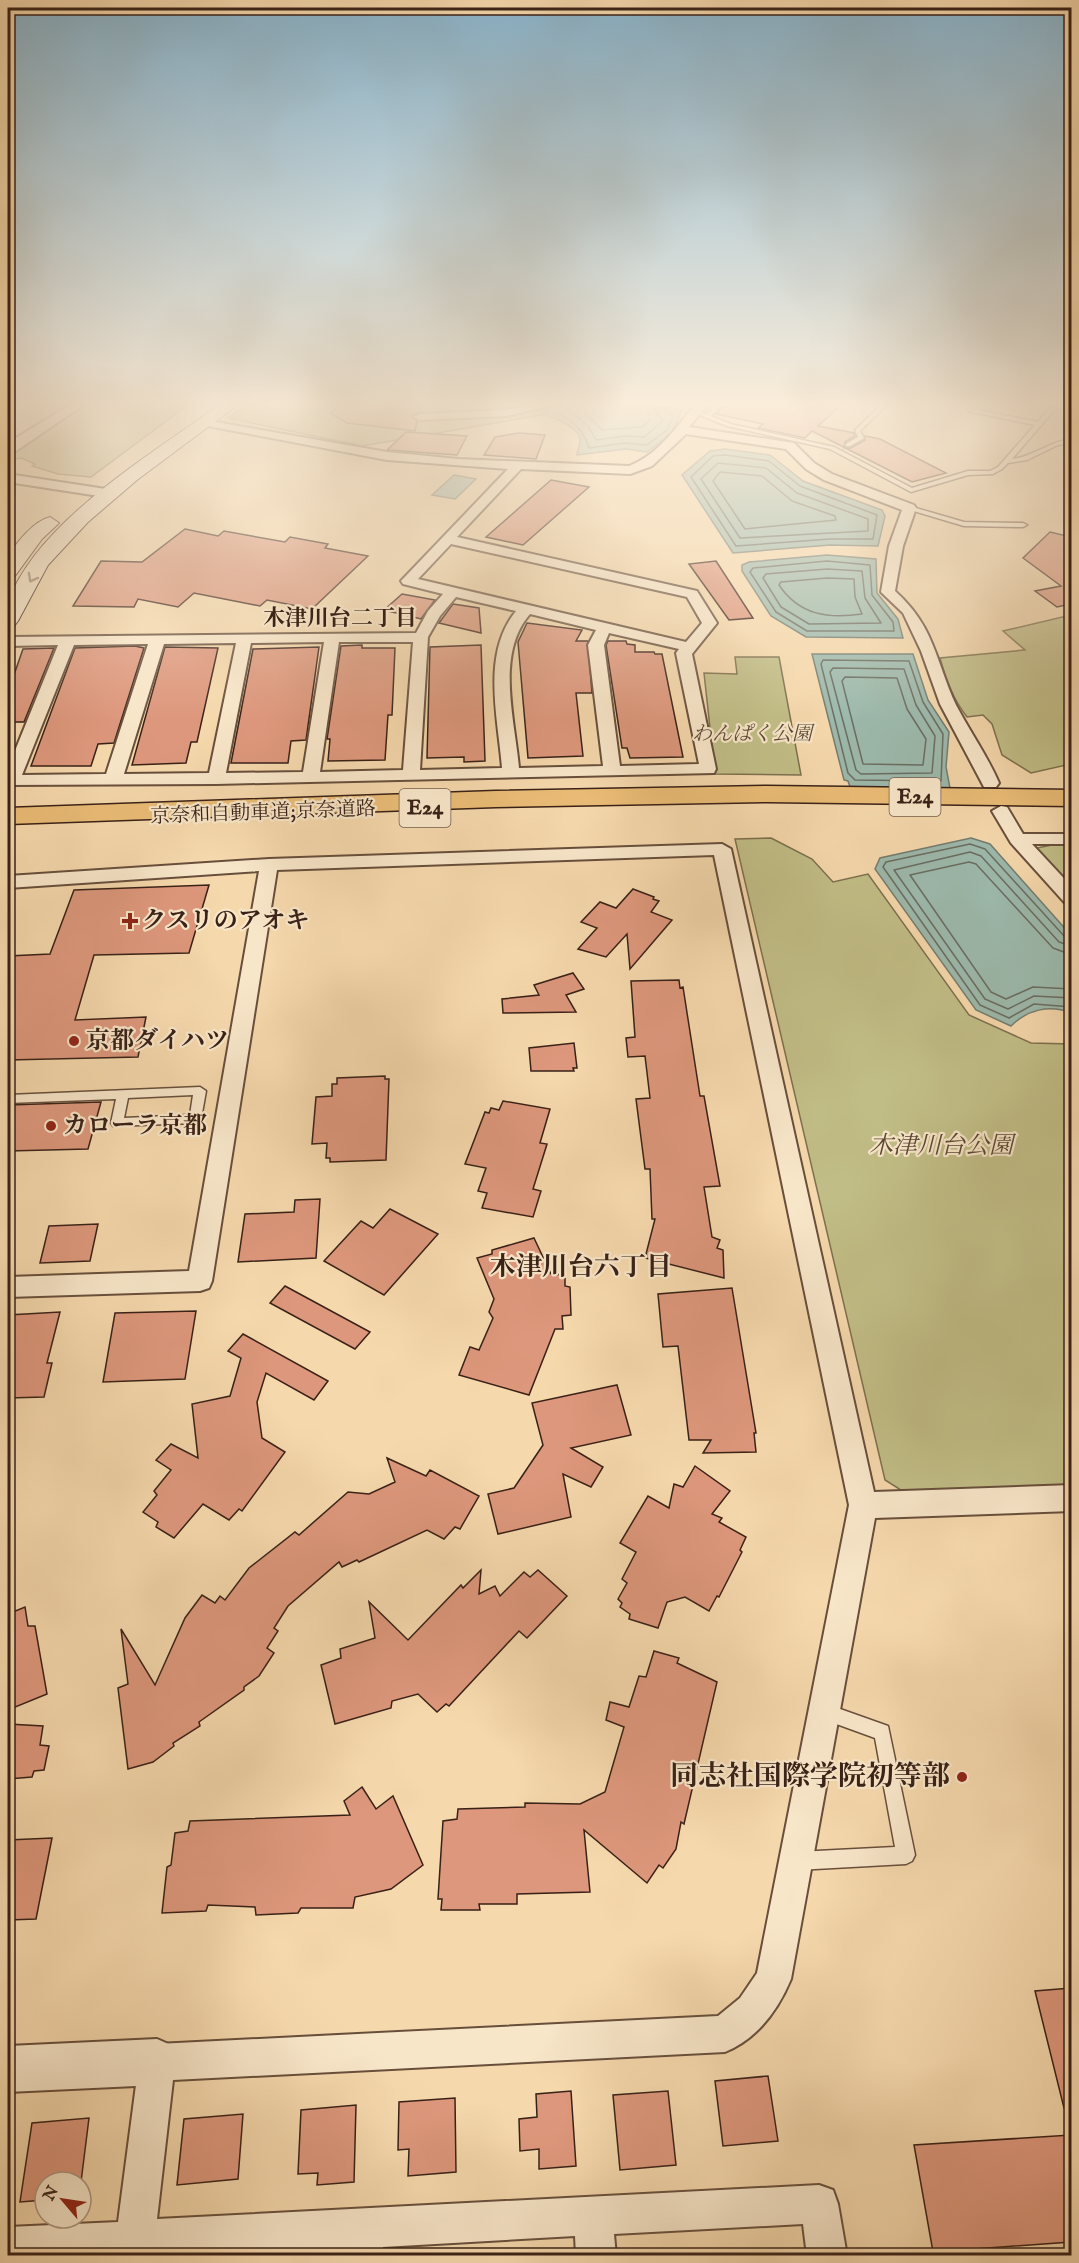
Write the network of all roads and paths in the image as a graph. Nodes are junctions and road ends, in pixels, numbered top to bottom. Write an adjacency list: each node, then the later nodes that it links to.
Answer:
1 (909, 508): 28 (street)
2 (67, 509): 8 (main road)
3 (94, 509): 11 (main road, one-way to 11)
4 (476, 509): 7 (street)
5 (911, 509): 6 (lane)
6 (1023, 525)
7 (447, 539): 9 (street); 19 (street)
8 (8, 572)
9 (453, 591): 10 (street); 13 (street)
10 (526, 609): 12 (street); 21 (street)
11 (8, 621)
12 (604, 628): 19 (street); 20 (street)
13 (421, 637): 15 (street); 22 (street)
14 (244, 639): 15 (street); 17 (street); 24 (street)
15 (332, 639): 23 (street)
16 (68, 640): 17 (street); 18 (street); 25 (street)
17 (157, 640): 26 (street)
18 (8, 641)
19 (689, 647): 20 (street)
20 (612, 770): 21 (street)
21 (511, 773): 22 (street)
22 (411, 776): 23 (street)
23 (311, 777): 24 (street)
24 (216, 779): 26 (street)
25 (9, 780): 26 (street)
26 (112, 780)
27 (843, 797): 28 (highway, 京奈和自動車道;京奈道路 / E24); 30 (highway, 京奈和自動車道;京奈道路 / E24); 31 (highway, 京奈和自動車道;京奈道路 / E24)
28 (992, 797): 29 (highway, 京奈和自動車道;京奈道路 / E24); 34 (street)
29 (1071, 798)
30 (363, 810): 32 (highway, 京奈和自動車道;京奈道路 / E24); 33 (highway)
31 (8, 816)
32 (8, 823)
33 (8, 838)
34 (1017, 839): 35 (street); 38 (street)
35 (1071, 839)
36 (269, 865): 37 (street); 41 (street); 43 (street)
37 (8, 882)
38 (1071, 899)
39 (123, 1095): 39 (lane); 40 (lane)
40 (8, 1099)
41 (8, 1287)
42 (1071, 1498): 43 (street)
43 (863, 1505): 44 (street)
44 (824, 1711): 45 (street); 45 (lane)
45 (796, 1861): 46 (street)
46 (157, 2062): 47 (street); 51 (street)
47 (8, 2069)
48 (594, 2216): 49 (street); 52 (street); 53 (street)
49 (363, 2242): 51 (street)
50 (8, 2247): 51 (street)
51 (134, 2248)
52 (596, 2256)
53 (827, 2256)

